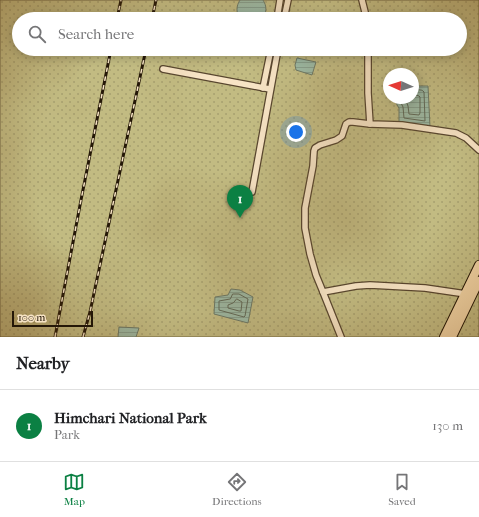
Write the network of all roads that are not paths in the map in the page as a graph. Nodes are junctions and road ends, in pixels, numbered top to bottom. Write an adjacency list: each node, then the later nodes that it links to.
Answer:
1 (280, 0): 4 (street)
2 (288, 0): 5 (street)
3 (362, 0): 6 (street)
4 (278, 12)
5 (285, 12)
6 (365, 12)
7 (270, 56): 11 (street)
8 (277, 56): 12 (street)
9 (368, 56): 13 (street)
10 (163, 69): 11 (street)
11 (263, 88): 12 (street)
12 (270, 89): 15 (street)
13 (370, 124): 14 (street); 18 (street)
14 (479, 150)
15 (252, 192)
16 (479, 265): 19 (highway)
17 (479, 281): 22 (highway)
18 (323, 292): 19 (street); 20 (street)
19 (466, 294): 21 (highway)
20 (340, 337)
21 (444, 337)
22 (452, 337)

